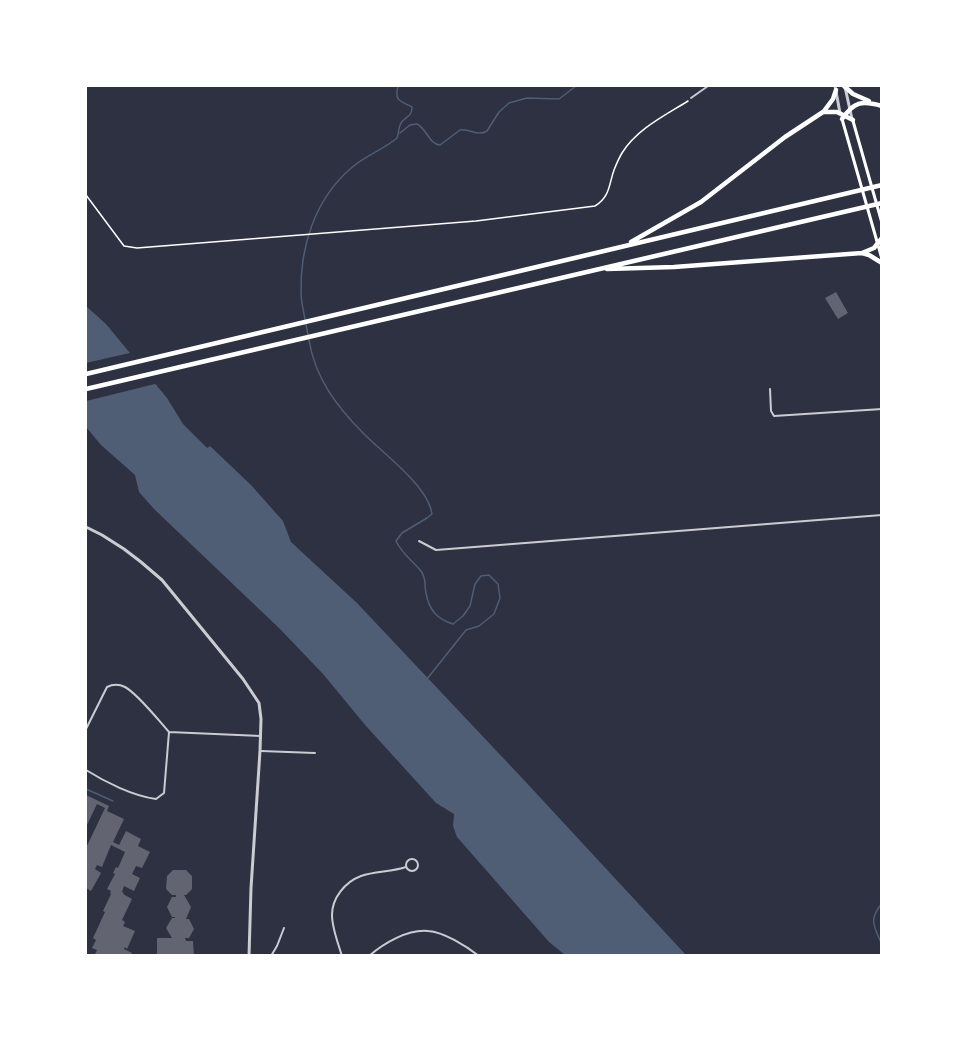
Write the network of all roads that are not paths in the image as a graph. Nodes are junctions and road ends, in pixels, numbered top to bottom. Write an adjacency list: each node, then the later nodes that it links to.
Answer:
1 (708, 86): 4 (street)
2 (844, 86): 5 (highway); 6 (street)
3 (836, 88): 7 (highway); 8 (street)
4 (691, 98)
5 (879, 105): 6 (highway)
6 (850, 109): 8 (highway); 9 (street)
7 (823, 112): 8 (highway); 15 (highway)
8 (842, 116): 9 (highway); 13 (main road)
9 (853, 120): 12 (main road)
10 (882, 185): 15 (highway)
11 (882, 203): 19 (highway)
12 (882, 223)
13 (874, 233): 14 (highway); 16 (main road)
14 (881, 238): 16 (highway)
15 (625, 245): 20 (highway)
16 (877, 245): 17 (highway); 18 (main road)
17 (862, 253): 18 (highway); 19 (highway)
18 (882, 261)
19 (595, 270): 21 (highway)
20 (86, 374)
21 (86, 389)
22 (770, 389): 23 (street)
23 (882, 409)
24 (882, 515): 25 (street)
25 (847, 518): 26 (street); 28 (street)
26 (848, 523)
27 (86, 527): 31 (street)
28 (419, 542)
29 (86, 729): 30 (street)
30 (169, 732): 31 (street); 34 (street)
31 (261, 736): 32 (street)
32 (260, 751): 33 (street); 38 (street)
33 (315, 753)
34 (86, 771)
35 (406, 867): 35 (street); 40 (street)
36 (284, 928): 39 (street)
37 (472, 951): 41 (street); 42 (street); 43 (street)
38 (249, 956)
39 (271, 956)
40 (342, 956)
41 (369, 956)
42 (470, 956)
43 (479, 956)

